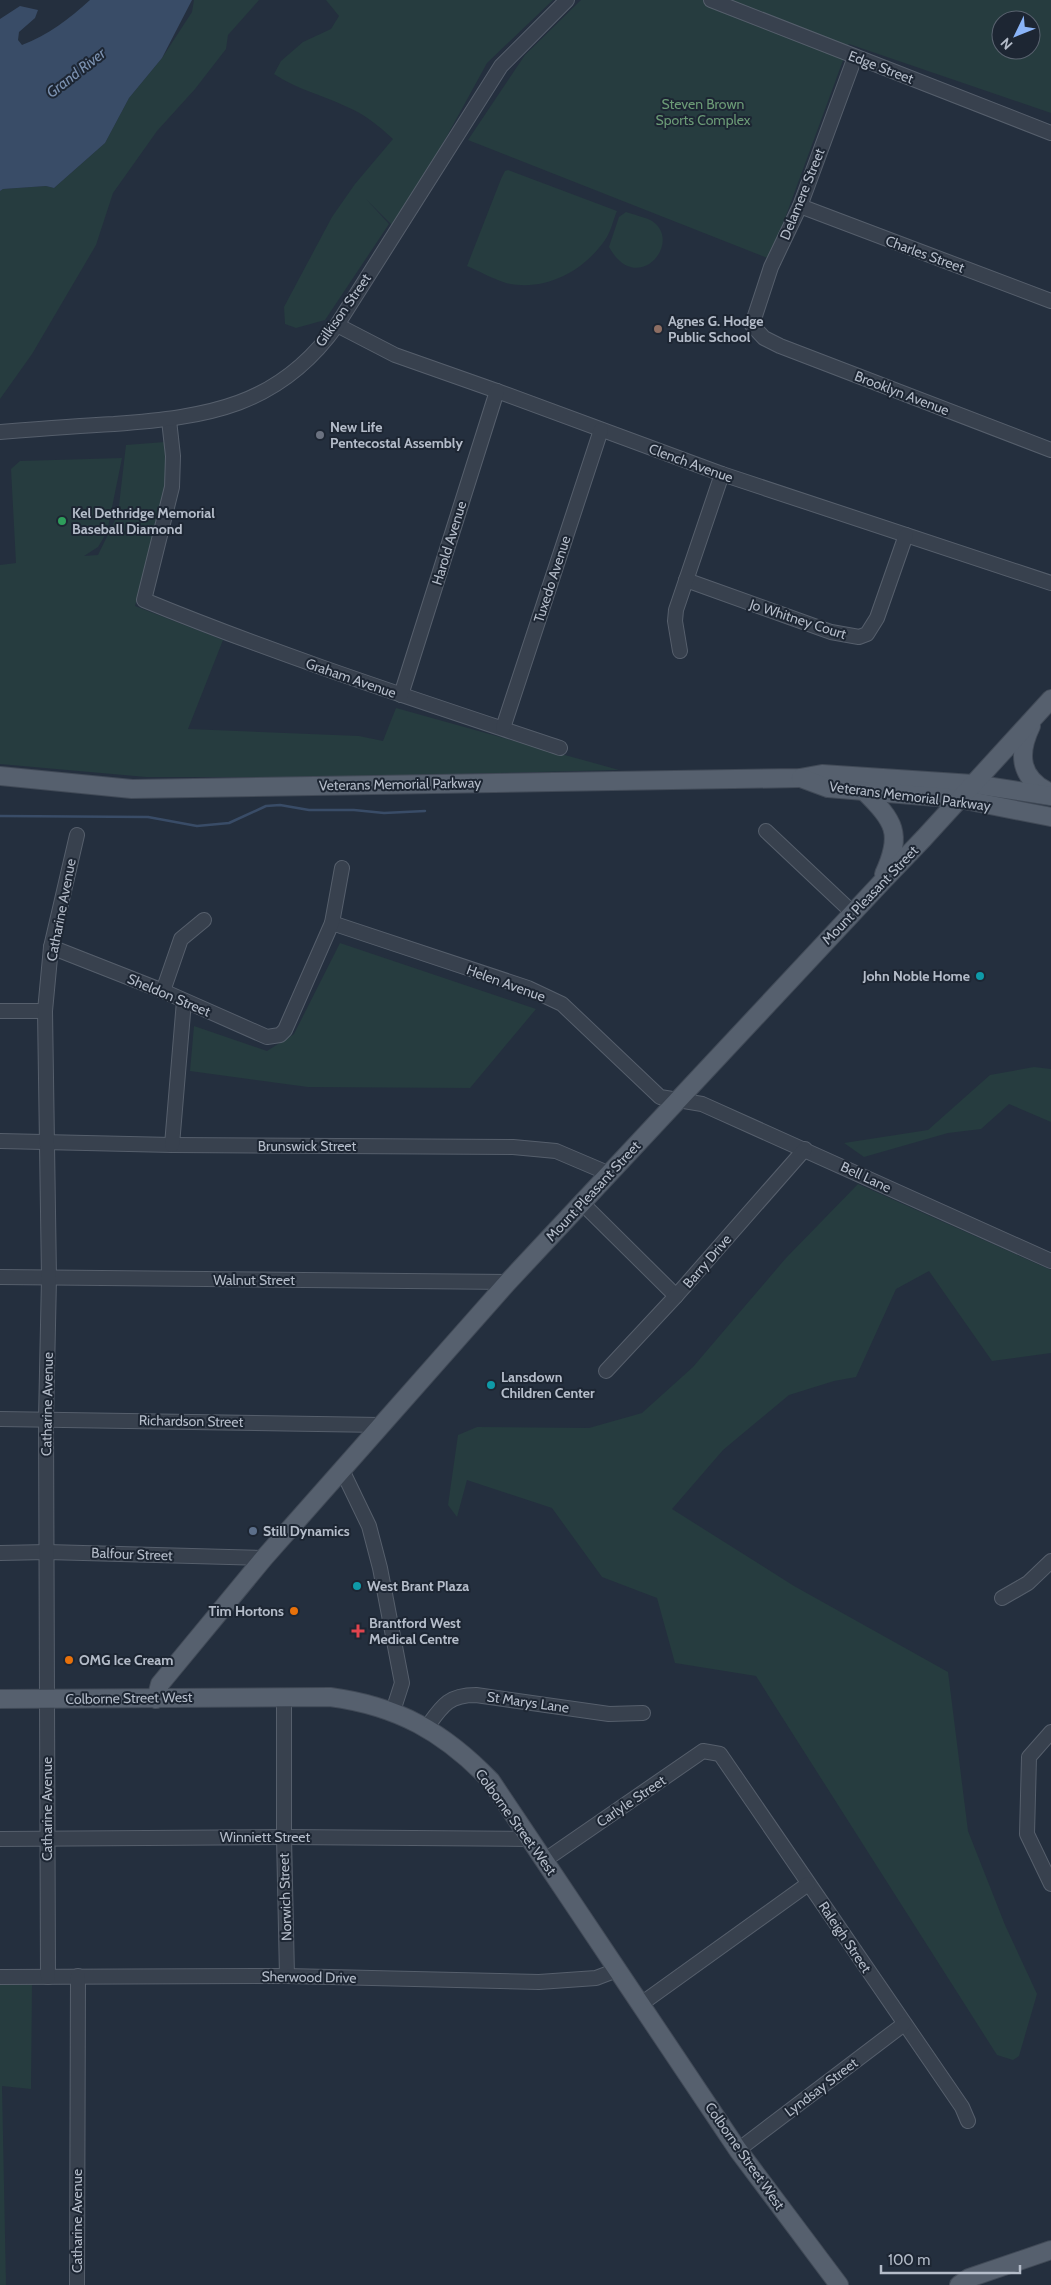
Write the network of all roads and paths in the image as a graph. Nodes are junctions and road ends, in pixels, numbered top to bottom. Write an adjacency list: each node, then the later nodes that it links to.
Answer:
1 (567, 0): 7 (street, Gilkison Street)
2 (711, 0): 3 (street, Edge Street)
3 (855, 57): 4 (street, Edge Street); 5 (street, Delamere Street)
4 (1051, 133)
5 (800, 206): 6 (street, Charles Street); 8 (street, Delamere Street)
6 (1051, 301)
7 (337, 325): 9 (street, Clench Avenue); 10 (street, Gilkison Street)
8 (755, 331): 13 (street, Brooklyn Avenue)
9 (497, 391): 11 (street, Clench Avenue); 19 (street, Harold Avenue)
10 (169, 420): 12 (street, Gilkison Street); 19 (street, Graham Avenue)
11 (601, 430): 14 (street, Clench Avenue); 22 (street, Tuxedo Avenue)
12 (0, 432)
13 (1051, 450)
14 (722, 474): 15 (street, Clench Avenue); 16 (street)
15 (906, 535): 16 (street, Jo Whitney Court); 17 (street, Clench Avenue)
16 (686, 580): 18 (street)
17 (1051, 583)
18 (680, 651)
19 (401, 695): 22 (street, Graham Avenue)
20 (1051, 699): 21 (main road, Mount Pleasant Street)
21 (1034, 718): 26 (main road, Mount Pleasant Street); 28 (main road)
22 (503, 728): 23 (street, Graham Avenue)
23 (560, 748)
24 (0, 776): 25 (main road, Veterans Memorial Parkway)
25 (800, 778): 26 (main road, Veterans Memorial Parkway); 27 (main road, Veterans Memorial Parkway)
26 (973, 784): 28 (main road, Veterans Memorial Parkway); 29 (main road, Mount Pleasant Street)
27 (864, 791): 29 (main road, Veterans Memorial Parkway); 34 (main road)
28 (1051, 795)
29 (960, 799): 30 (main road, Veterans Memorial Parkway); 34 (main road, Mount Pleasant Street)
30 (1051, 817)
31 (766, 831): 35 (street)
32 (77, 834): 38 (street, Catharine Avenue)
33 (342, 868): 37 (street)
34 (880, 884): 35 (main road, Mount Pleasant Street)
35 (853, 913): 43 (main road, Mount Pleasant Street)
36 (204, 920): 39 (street)
37 (332, 923): 40 (street, Sheldon Street); 43 (street, Helen Avenue)
38 (51, 947): 39 (street, Sheldon Street); 42 (street, Catharine Avenue)
39 (163, 991): 40 (street, Sheldon Street)
40 (184, 1001): 46 (street)
41 (0, 1011): 42 (street)
42 (45, 1011): 45 (street, Catharine Avenue)
43 (679, 1101): 47 (street, Bell Lane); 48 (main road, Mount Pleasant Street)
44 (0, 1141): 45 (street, Brunswick Street)
45 (49, 1142): 46 (street, Brunswick Street); 52 (street, Catharine Avenue)
46 (172, 1145): 48 (street, Brunswick Street)
47 (805, 1149): 50 (street, Bell Lane); 54 (street, Barry Drive)
48 (610, 1174): 49 (main road, Mount Pleasant Street)
49 (582, 1203): 53 (main road, Mount Pleasant Street); 54 (street)
50 (1051, 1261)
51 (0, 1278): 52 (street, Walnut Street)
52 (49, 1278): 53 (street, Walnut Street); 57 (street, Catharine Avenue)
53 (508, 1282): 58 (main road, Mount Pleasant Street)
54 (676, 1296): 55 (street, Barry Drive)
55 (606, 1371)
56 (0, 1419): 57 (street, Richardson Street)
57 (46, 1419): 58 (street, Richardson Street); 60 (street, Catharine Avenue)
58 (381, 1425): 59 (main road, Mount Pleasant Street)
59 (342, 1470): 62 (main road, Mount Pleasant Street); 69 (street)
60 (47, 1552): 61 (street, Balfour Street); 62 (street, Balfour Street); 67 (street, Catharine Avenue)
61 (0, 1553)
62 (264, 1558): 68 (main road, Mount Pleasant Street)
63 (1051, 1561): 64 (street)
64 (1002, 1598)
65 (284, 1698): 68 (main road, Colborne Street West); 69 (main road, Colborne Street West); 74 (street, Norwich Street)
66 (0, 1699): 67 (main road, Colborne Street West)
67 (47, 1699): 68 (main road, Colborne Street West); 75 (street, Catharine Avenue)
68 (156, 1699)
69 (393, 1711): 71 (main road, Colborne Street West)
70 (643, 1713): 71 (street, St Marys Lane)
71 (427, 1727): 77 (main road, Colborne Street West)
72 (1051, 1732): 80 (street)
73 (720, 1754): 78 (street, Carlyle Street); 79 (street, Raleigh Street)
74 (284, 1836): 75 (street, Winniett Street); 77 (street, Winniett Street); 83 (street, Norwich Street)
75 (46, 1838): 76 (street, Winniett Street); 85 (street, Catharine Avenue)
76 (0, 1839)
77 (530, 1840): 78 (main road, Colborne Street West)
78 (545, 1860): 81 (main road, Colborne Street West)
79 (808, 1884): 86 (street); 87 (street, Raleigh Street)
80 (1051, 1884)
81 (617, 1970): 83 (street, Sherwood Drive); 86 (main road, Colborne Street West)
82 (78, 1976): 83 (street, Sherwood Drive); 85 (street, Sherwood Drive); 91 (street, Catharine Avenue)
83 (287, 1976)
84 (0, 1977): 85 (street, Sherwood Drive)
85 (48, 1977)
86 (641, 2004): 89 (main road, Colborne Street West)
87 (904, 2024): 88 (street, Raleigh Street); 89 (street, Lyndsay Street)
88 (968, 2121)
89 (738, 2150): 92 (main road, Colborne Street West)
90 (1051, 2250): 93 (main road)
91 (77, 2285)
92 (839, 2285)
93 (959, 2285)

